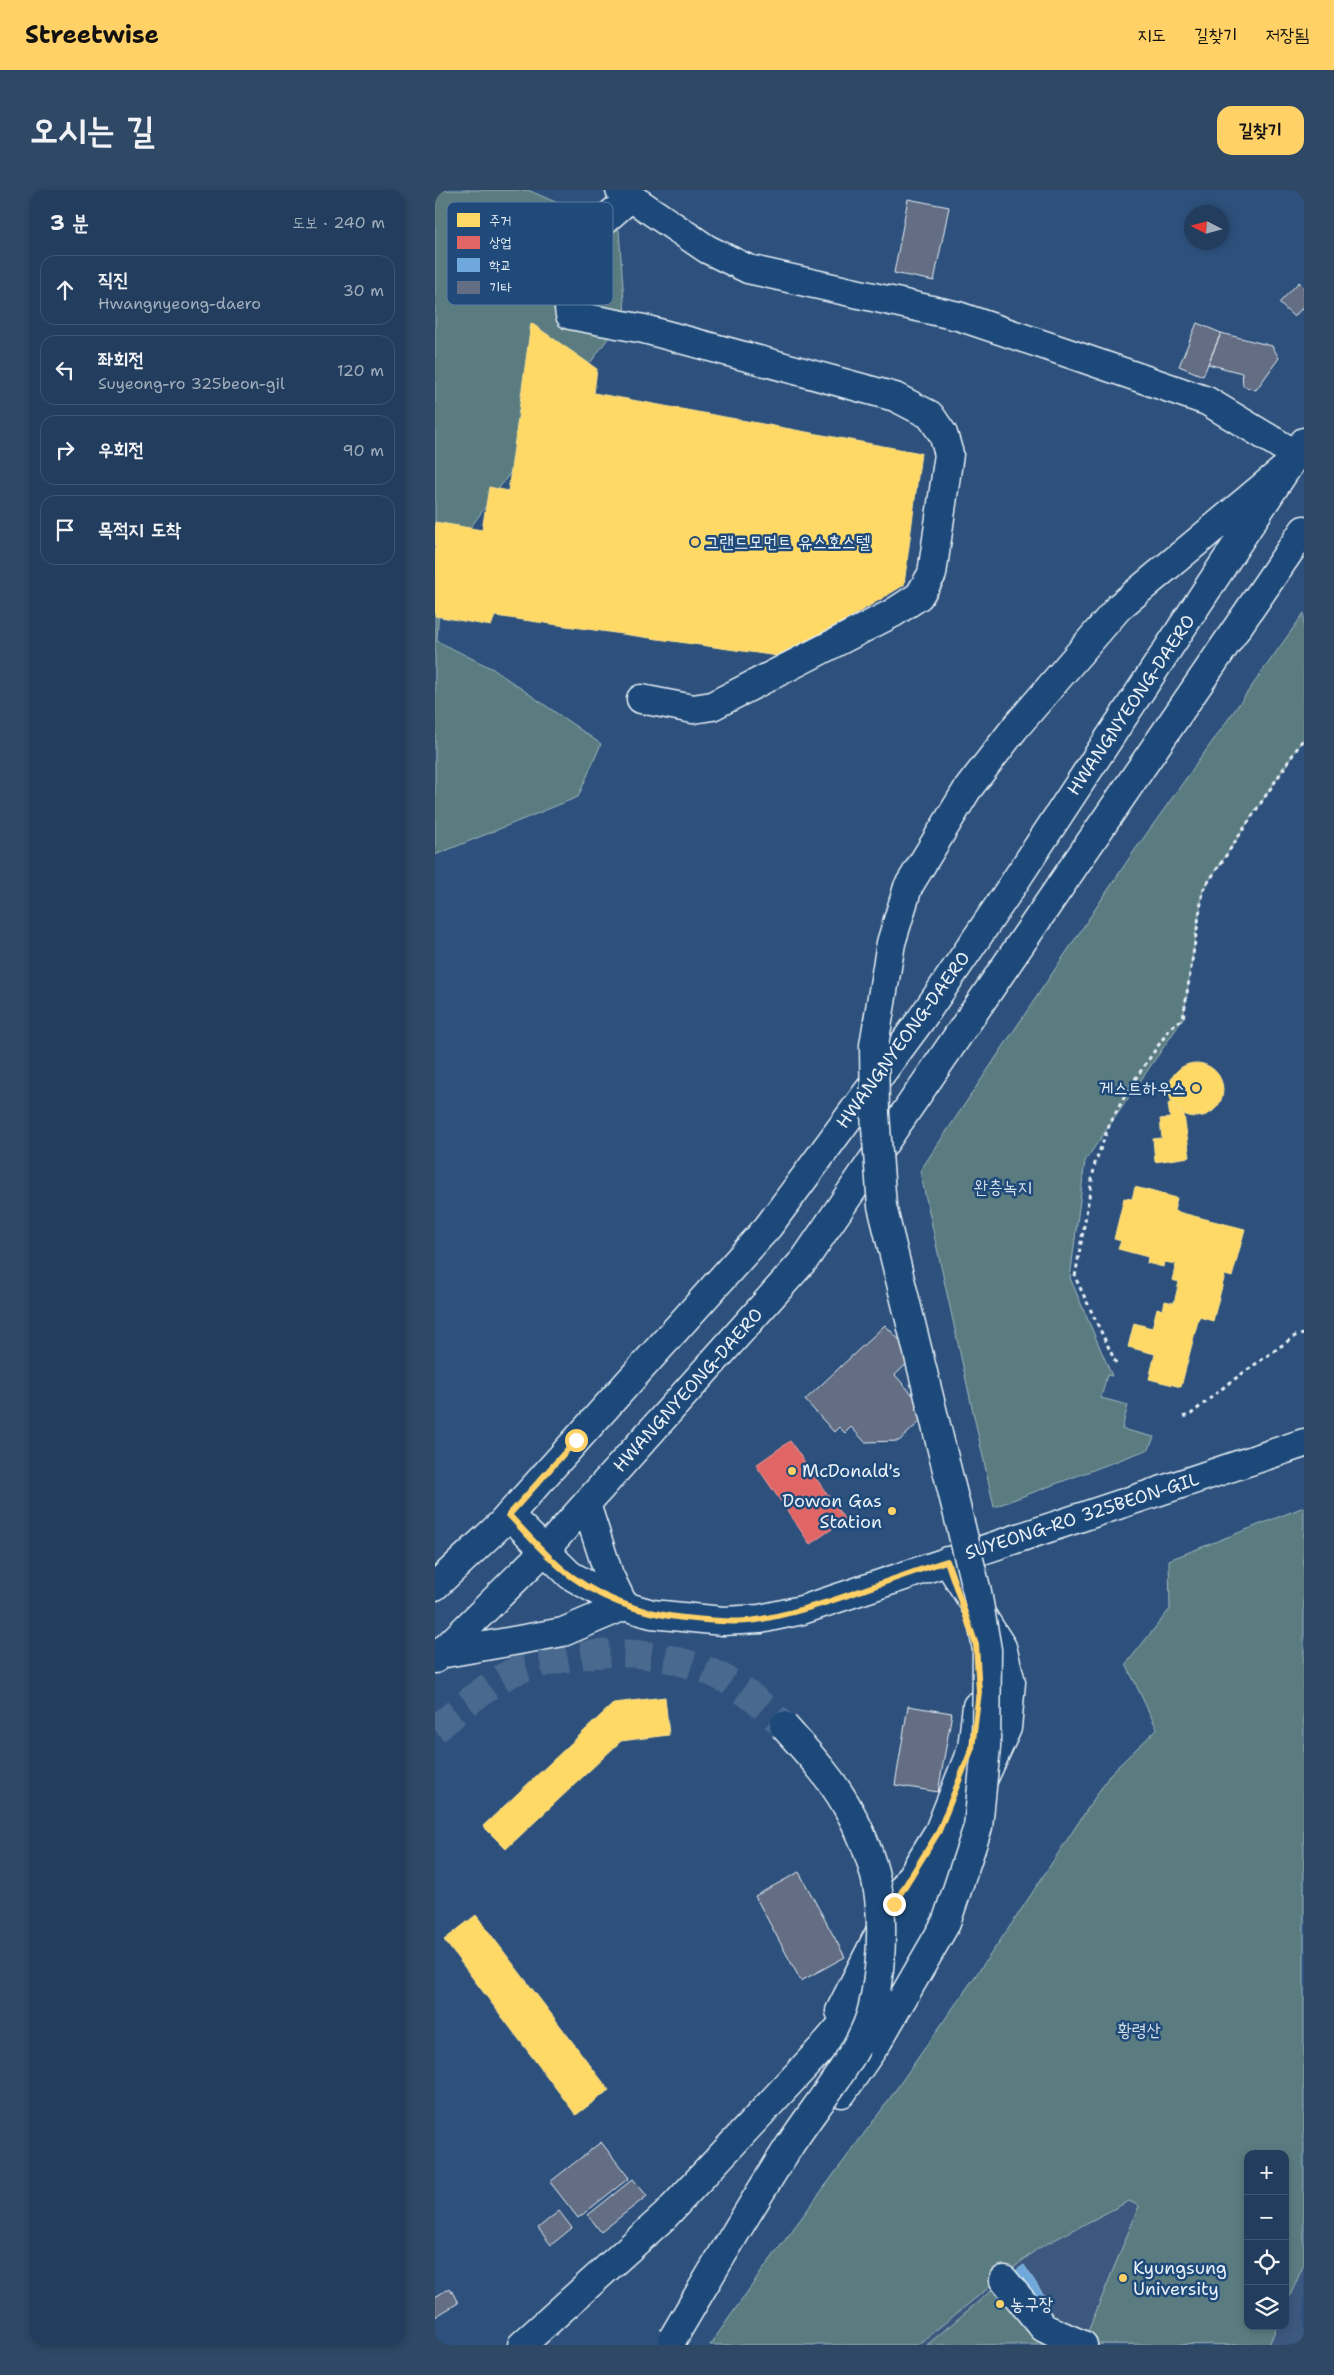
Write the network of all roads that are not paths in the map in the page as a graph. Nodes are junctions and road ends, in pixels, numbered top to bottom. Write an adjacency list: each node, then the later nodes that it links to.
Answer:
1 (626, 194): 2 (main road); 4 (main road)
2 (613, 207)
3 (568, 305): 6 (main road)
4 (1294, 455): 9 (main road, HWANGNYEONG-DAERO); 17 (main road, bridge)
5 (1304, 530): 8 (main road, HWANGNYEONG-DAERO)
6 (641, 699)
7 (1304, 1443): 11 (main road, SUYEONG-RO 325BEON-GIL)
8 (586, 1504): 10 (main road, HWANGNYEONG-DAERO); 13 (main road)
9 (509, 1515): 10 (main road, SUYEONG-RO 325BEON-GIL); 12 (main road, HWANGNYEONG-DAERO)
10 (544, 1551): 13 (main road, SUYEONG-RO 325BEON-GIL); 14 (main road, HWANGNYEONG-DAERO)
11 (947, 1561): 13 (main road, SUYEONG-RO 325BEON-GIL); 18 (main road)
12 (435, 1586)
13 (624, 1606): 14 (main road)
14 (438, 1657)
15 (784, 1726): 17 (main road, bridge)
16 (1004, 2280): 19 (main road)
17 (671, 2342)
18 (523, 2345)
19 (1083, 2345)

